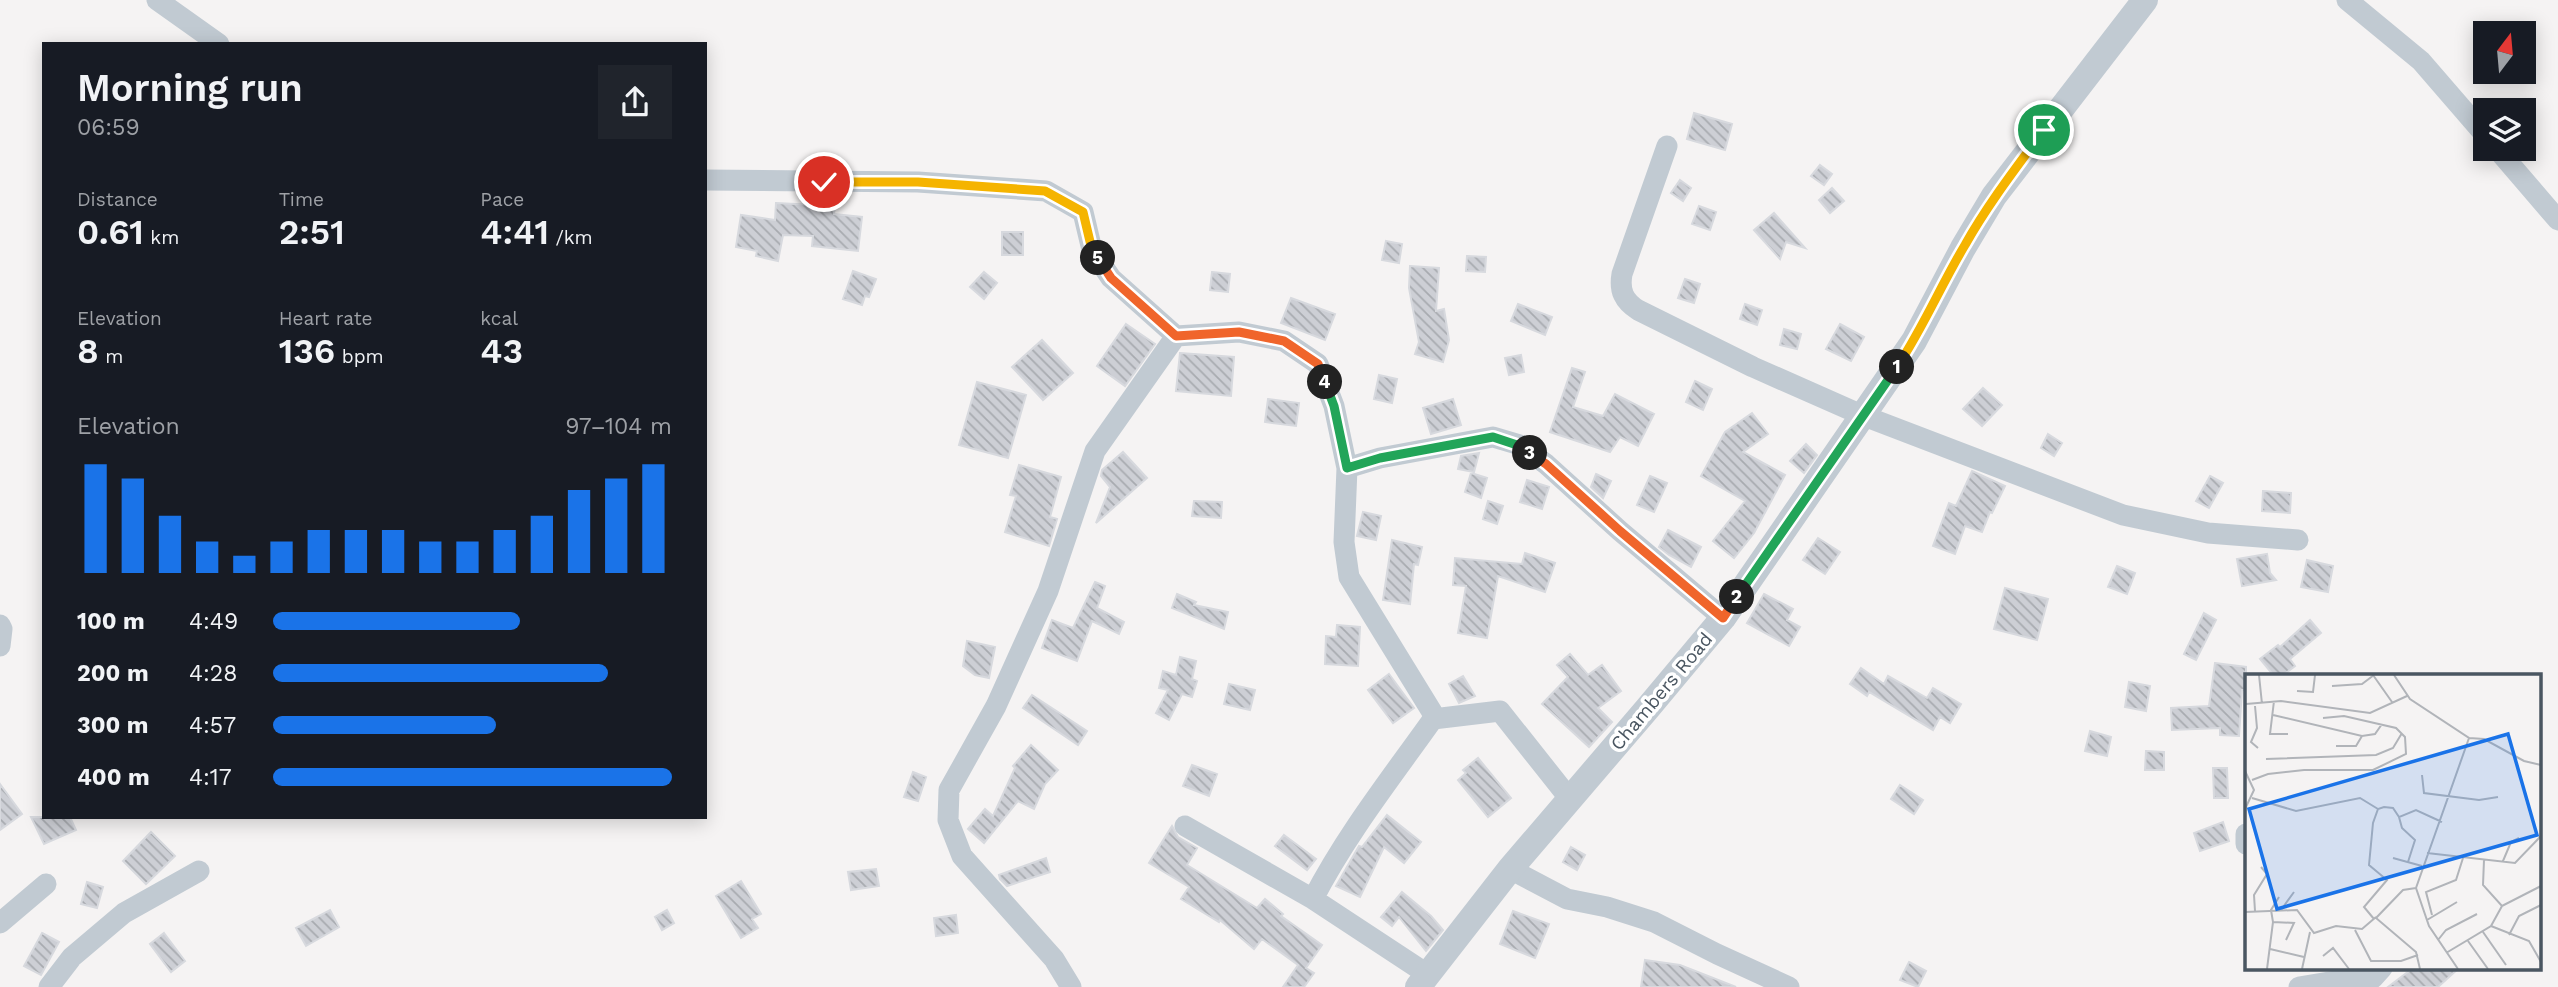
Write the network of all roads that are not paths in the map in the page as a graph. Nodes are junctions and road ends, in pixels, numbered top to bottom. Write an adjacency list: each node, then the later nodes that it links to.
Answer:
1 (157, 0): 4 (street)
2 (2145, 0): 11 (street, Chambers Road)
3 (2347, 0): 5 (street)
4 (216, 42)
5 (2473, 121)
6 (1667, 146): 11 (street)
7 (2507, 161): 9 (street)
8 (707, 180): 10 (street)
9 (2558, 220)
10 (1176, 336): 12 (street); 28 (street)
11 (1864, 416): 13 (street); 14 (street, Chambers Road)
12 (1347, 468): 14 (street); 17 (street)
13 (2298, 540)
14 (1723, 618): 18 (street, Chambers Road)
15 (0, 625): 16 (street)
16 (0, 646)
17 (1433, 719): 18 (street); 23 (street)
18 (1569, 798): 20 (street, Chambers Road)
19 (1185, 826): 23 (street)
20 (1510, 869): 26 (street, Chambers Road); 29 (street)
21 (199, 871): 27 (street)
22 (46, 884): 24 (street)
23 (1313, 899): 26 (street)
24 (0, 923)
25 (2380, 970): 30 (street)
26 (1422, 980)
27 (49, 987)
28 (1071, 987)
29 (1789, 987)
30 (2299, 987)

